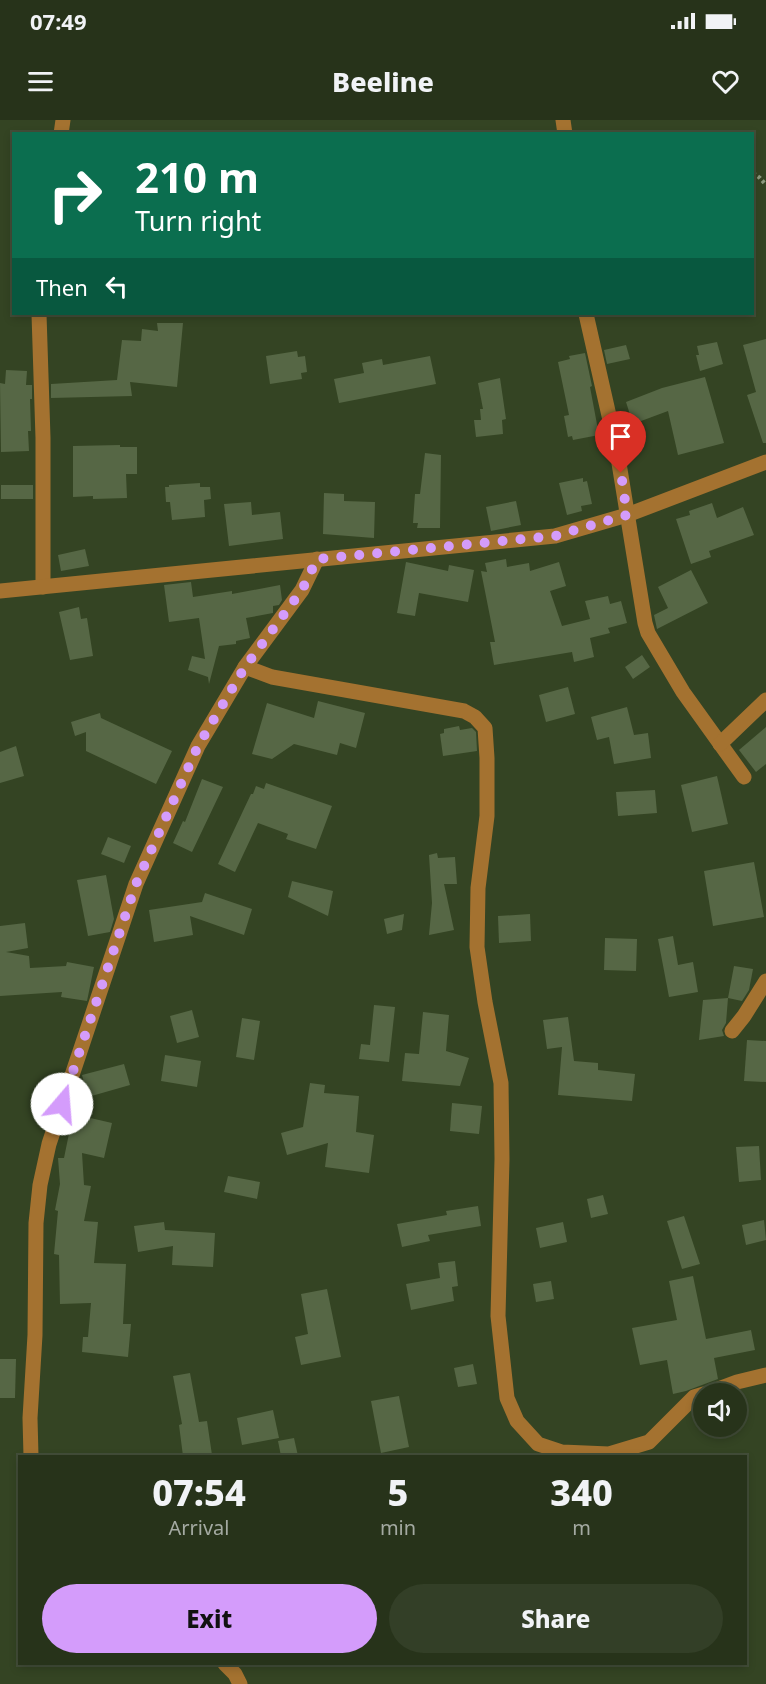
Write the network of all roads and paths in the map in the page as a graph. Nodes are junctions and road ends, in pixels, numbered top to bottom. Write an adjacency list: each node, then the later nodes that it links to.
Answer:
1 (754, 174): 2 (path)
2 (766, 185)
3 (39, 315): 8 (street)
4 (586, 315): 6 (street)
5 (766, 462): 6 (street)
6 (627, 515): 7 (street); 12 (street)
7 (317, 559): 8 (street); 10 (street)
8 (43, 586): 9 (street)
9 (0, 591)
10 (245, 667): 18 (street); 19 (street)
11 (766, 700): 12 (street)
12 (720, 744): 13 (street)
13 (744, 777)
14 (766, 981): 15 (street)
15 (732, 1030)
16 (766, 1375): 17 (street)
17 (734, 1383)
18 (693, 1398)
19 (30, 1455)
20 (226, 1665): 21 (street)
21 (240, 1684)

